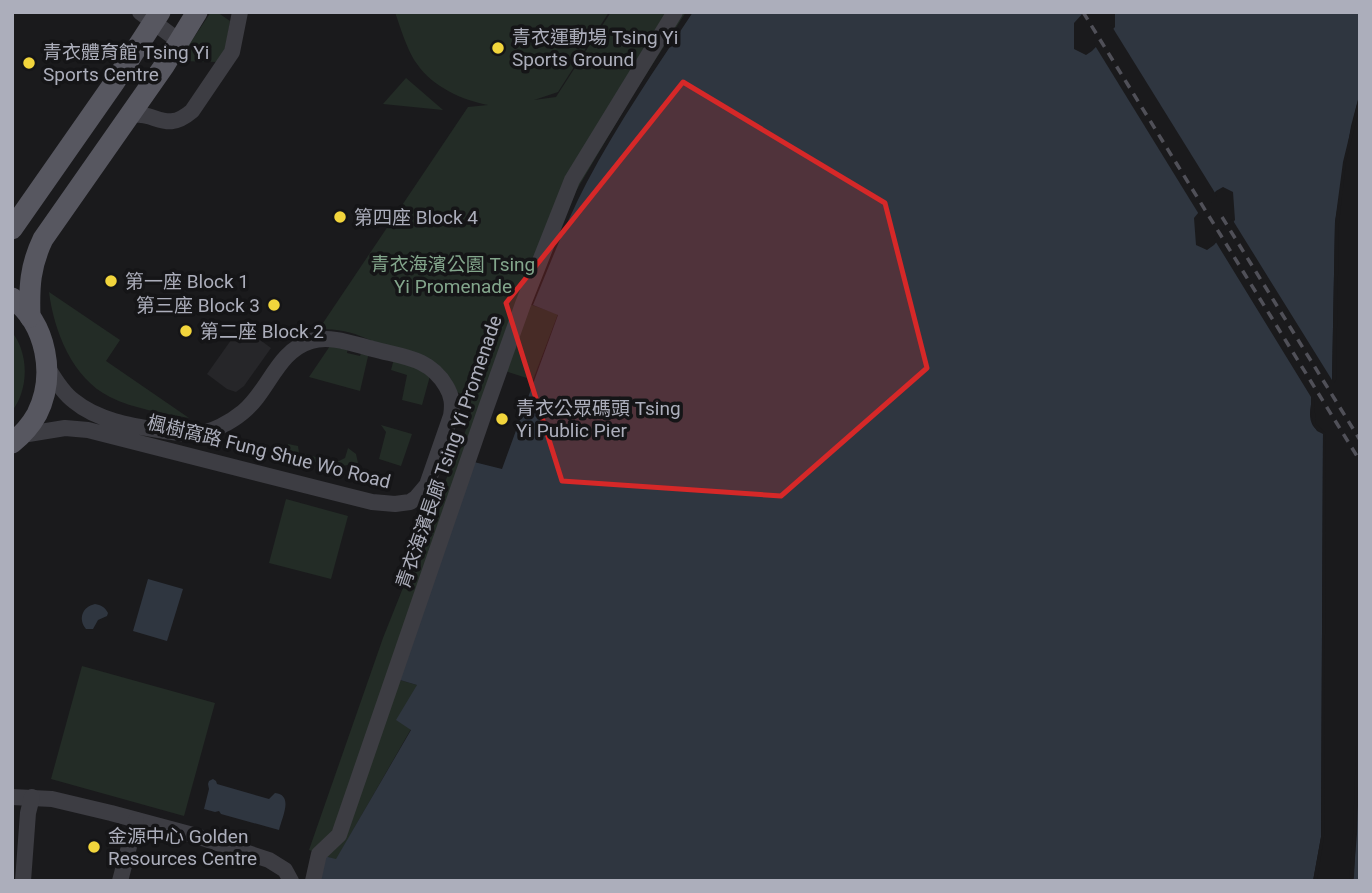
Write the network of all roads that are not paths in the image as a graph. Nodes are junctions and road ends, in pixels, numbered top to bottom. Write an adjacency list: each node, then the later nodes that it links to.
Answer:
1 (197, 12): 5 (main road)
2 (240, 12): 6 (street)
3 (675, 12): 20 (street, 青衣海濱長廊 Tsing Yi Promenade)
4 (151, 15): 5 (street); 7 (main road)
5 (179, 41): 6 (main road)
6 (129, 115): 9 (main road)
7 (12, 229)
8 (12, 299): 9 (main road)
9 (30, 317): 10 (main road)
10 (48, 368): 11 (main road); 11 (street, 楓樹窩路 Fung Shue Wo Road)
11 (17, 439)
12 (12, 797): 13 (street)
13 (32, 797): 14 (street); 17 (street)
14 (111, 813): 15 (street); 16 (street)
15 (136, 820): 16 (street); 19 (street)
16 (129, 846): 18 (street)
17 (23, 881)
18 (120, 881)
19 (292, 881)
20 (313, 881)

